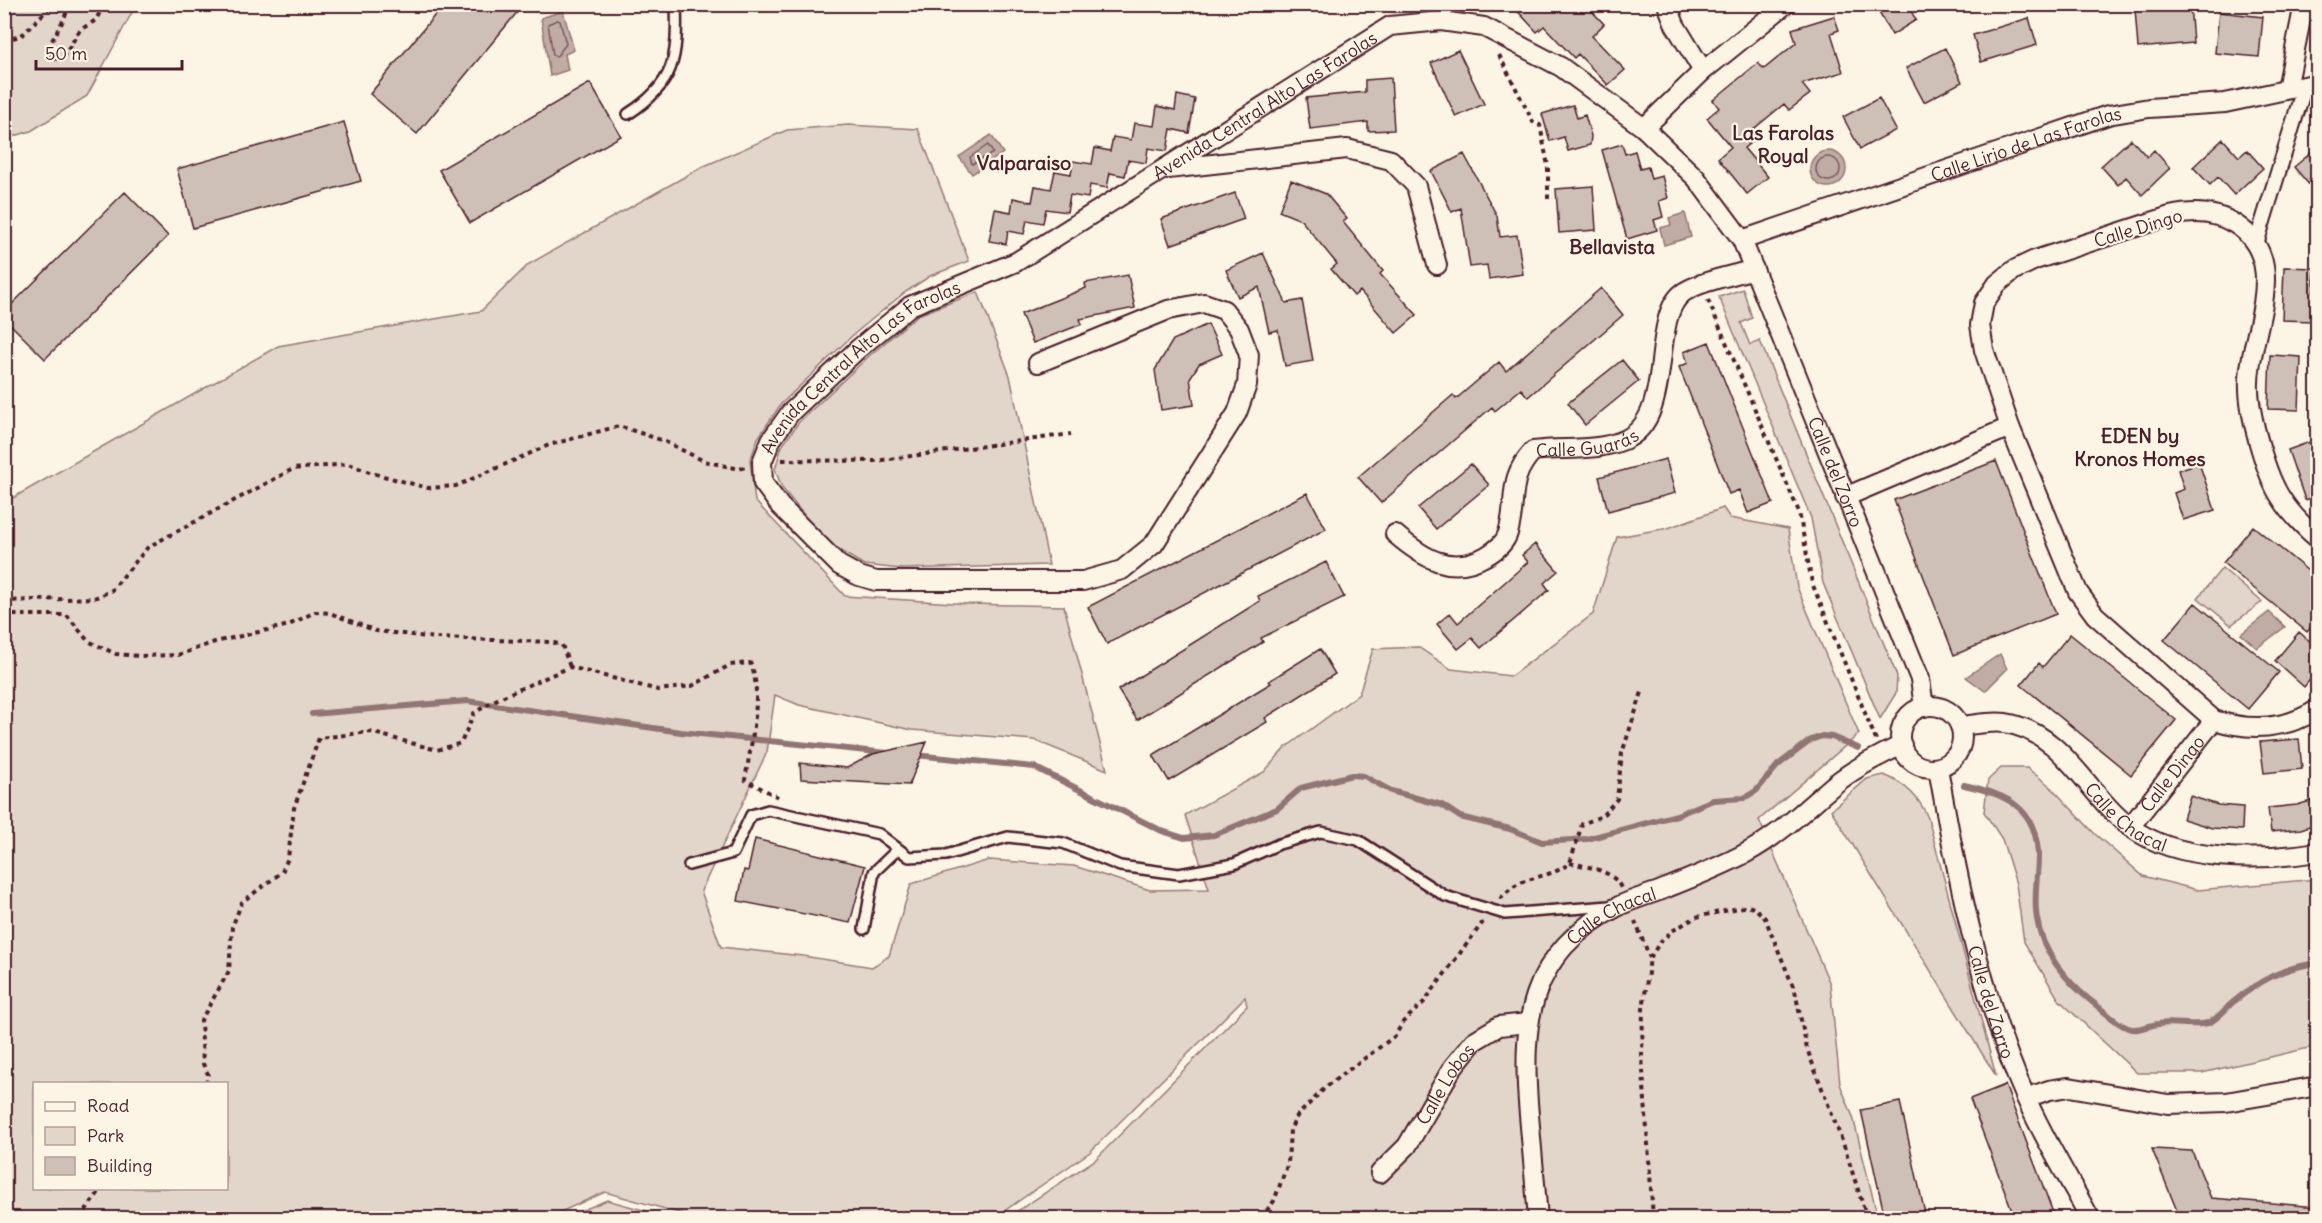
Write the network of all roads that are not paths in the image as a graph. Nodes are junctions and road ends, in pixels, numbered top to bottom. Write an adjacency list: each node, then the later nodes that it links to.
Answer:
1 (676, 4): 8 (lane)
2 (1667, 4): 5 (street)
3 (1786, 4): 5 (street)
4 (2304, 4): 7 (street)
5 (1703, 71): 9 (street)
6 (2312, 84): 7 (street, Calle Lirio de Las Farolas); 12 (street)
7 (2287, 89): 11 (street, Calle Lirio de Las Farolas)
8 (628, 114)
9 (1644, 128): 10 (street, Avenida Central Alto Las Farolas); 11 (street, Avenida Central Alto Las Farolas)
10 (1163, 169): 13 (street); 15 (street, Avenida Central Alto Las Farolas)
11 (1742, 240): 14 (street, Calle del Zorro)
12 (2256, 244): 16 (street, Calle Dingo); 19 (street, Calle Dingo)
13 (1437, 265)
14 (1754, 269): 17 (street, Calle del Zorro); 18 (street, Calle Guarás)
15 (1038, 363)
16 (2010, 427): 17 (street); 22 (street, Calle Dingo)
17 (1845, 496): 20 (street, Calle del Zorro)
18 (1395, 534)
19 (2318, 539)
20 (1924, 707): 23 (street); 24 (street)
21 (2318, 709): 22 (street, Calle Dingo)
22 (2214, 720): 26 (street, Calle Dingo)
23 (1960, 726): 25 (street); 26 (street, Calle Chacal)
24 (1902, 745): 25 (street); 30 (street, Calle Chacal)
25 (1938, 768): 34 (street, Calle del Zorro)
26 (2130, 827): 28 (street, Calle Chacal)
27 (898, 849): 29 (lane); 30 (lane); 31 (lane)
28 (2318, 852)
29 (689, 866)
30 (1619, 897): 32 (street, Calle Chacal)
31 (864, 929)
32 (1528, 1023): 35 (street, Calle Lobos); 36 (street, Calle Chacal)
33 (2318, 1086): 34 (street)
34 (2026, 1098): 37 (street, Calle del Zorro)
35 (1380, 1173)
36 (1538, 1218)
37 (2090, 1218)

